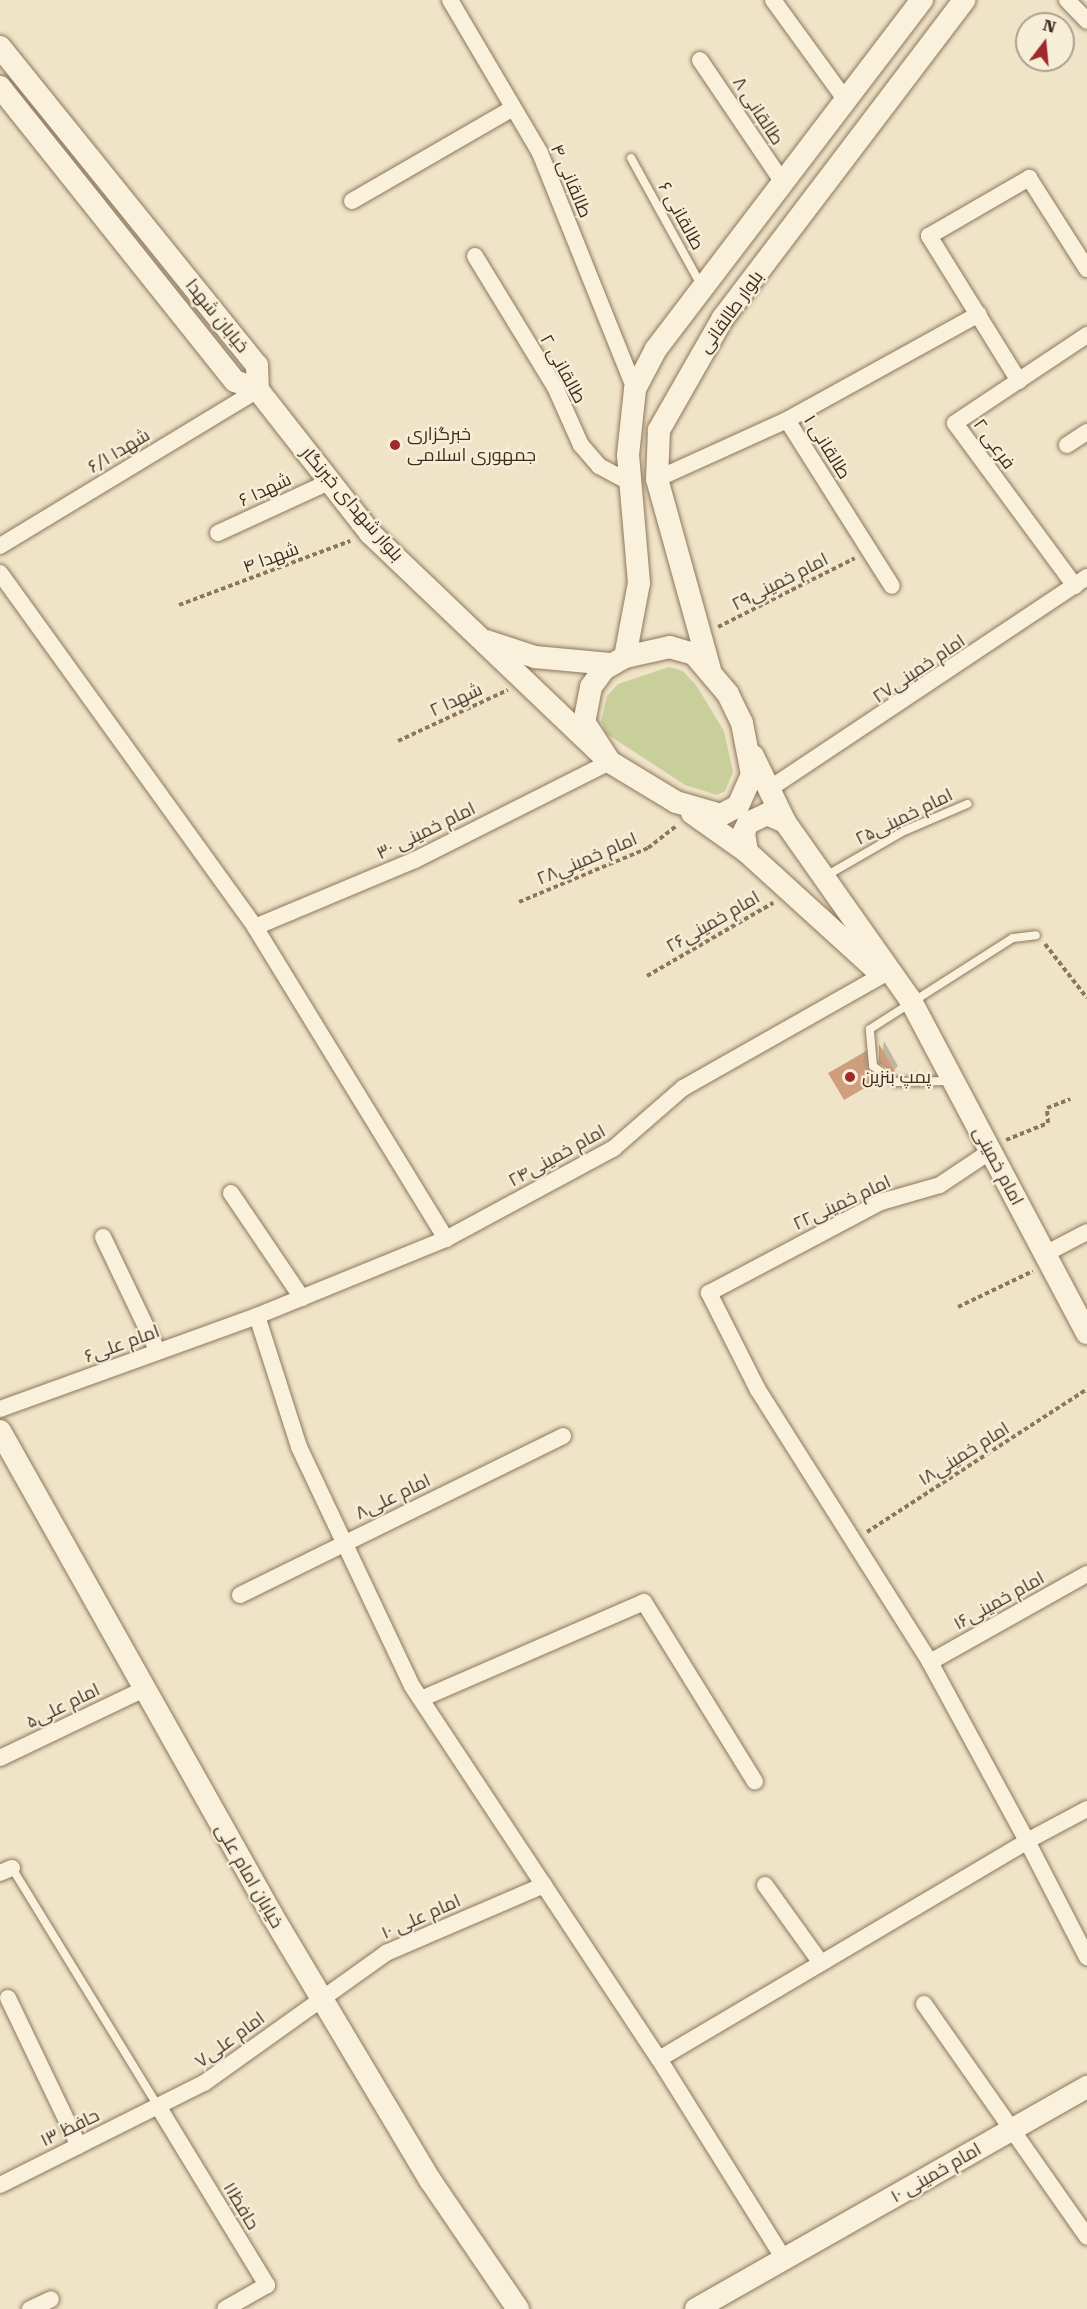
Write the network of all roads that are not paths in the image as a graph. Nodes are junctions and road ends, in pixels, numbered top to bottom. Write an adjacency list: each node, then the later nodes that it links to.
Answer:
1 (450, 0): 11 (street, طالقانی ۴)
2 (773, 0): 10 (street)
3 (921, 0): 10 (main road, بلوار طالقانی)
4 (964, 0): 28 (main road, بلوار طالقانی)
5 (1067, 0): 6 (street)
6 (1087, 21)
7 (0, 47): 15 (main road, خیابان شهدا)
8 (700, 60): 13 (street, طالقانی ۸)
9 (0, 87): 16 (main road, خیابان شهدا)
10 (847, 102): 13 (main road, بلوار طالقانی)
11 (513, 108): 14 (street); 23 (street, طالقانی ۴)
12 (631, 158): 19 (lane, طالقانی ۶)
13 (784, 184): 19 (main road, بلوار طالقانی)
14 (352, 201)
15 (147, 231): 16 (main road); 24 (main road, خیابان شهدا)
16 (127, 246): 24 (main road, خیابان شهدا)
17 (475, 256): 30 (street, طالقانی ۲)
18 (1087, 269): 20 (street)
19 (703, 288): 23 (main road, بلوار طالقانی)
20 (979, 314): 22 (street); 25 (street)
21 (1087, 335): 22 (street, فرعی ۲)
22 (1019, 381): 34 (street, فرعی ۲)
23 (635, 388): 30 (main road, بلوار طالقانی)
24 (258, 390): 29 (main road, بلوار شهدای خبرنگار); 32 (street, شهد۱ ۶/۱)
25 (787, 420): 28 (street, طالقانی ۱); 35 (street, طالقانی ۱)
26 (1087, 432): 27 (street)
27 (1067, 445)
28 (657, 479): 38 (main road, بلوار طالقانی)
29 (329, 482): 31 (street, شهد۱ ۶); 36 (main road, بلوار شهدای خبرنگار)
30 (633, 484): 37 (main road, بلوار طالقانی)
31 (218, 533)
32 (0, 546)
33 (0, 573): 47 (street)
34 (1081, 582): 41 (street, امام خمینی۲۷)
35 (892, 586)
36 (477, 638): 37 (main road, بلوار شهدای خبرنگار); 40 (main road, بلوار شهدای خبرنگار)
37 (618, 661): 38 (main road); 40 (main road)
38 (711, 672): 39 (main road)
39 (751, 751): 41 (main road, امام خمینی); 43 (main road)
40 (610, 762): 43 (main road); 47 (street, امام خمینی ۳۰)
41 (769, 789): 44 (main road, امام خمینی)
42 (968, 804): 46 (lane, امام خمینی۲۵)
43 (684, 808): 45 (main road, امام خمینی)
44 (785, 822): 45 (main road); 46 (main road, امام خمینی)
45 (747, 852): 49 (main road, امام خمینی)
46 (824, 877): 50 (main road, امام خمینی)
47 (255, 927): 56 (street)
48 (1036, 935): 50 (lane)
49 (883, 975): 50 (main road, امام خمینی); 56 (street, امام خمینی۲۴)
50 (910, 999): 51 (main road, امام خمینی); 51 (lane)
51 (953, 1082): 52 (main road, امام خمینی)
52 (989, 1149): 57 (main road, امام خمینی); 68 (street, امام خمینی۲۲)
53 (231, 1193): 58 (street)
54 (1087, 1232): 57 (street)
55 (103, 1238): 61 (street)
56 (446, 1239): 58 (street, امام خمینی۲۴)
57 (1048, 1258): 60 (main road, امام خمینی)
58 (302, 1298): 59 (street, امام خمینی۲۴)
59 (257, 1316): 61 (street, امام علی۶); 65 (street)
60 (1087, 1333)
61 (158, 1352): 62 (street, امام علی۶)
62 (0, 1409)
63 (0, 1431): 69 (main road, خیابان امام علی)
64 (563, 1436): 65 (street, امام علی۸)
65 (344, 1542): 67 (street, امام علی۸); 70 (street)
66 (1087, 1574): 68 (street, امام خمینی۱۶)
67 (240, 1595)
68 (930, 1662): 74 (street)
69 (142, 1690): 71 (street, امام علی۵); 81 (main road, خیابان امام علی)
70 (421, 1700): 72 (street); 76 (street)
71 (0, 1758)
72 (755, 1782)
73 (1087, 1809): 74 (street)
74 (1027, 1841): 78 (street); 79 (street)
75 (6, 1870): 85 (lane)
76 (544, 1885): 81 (street, امام علی ۱۰); 83 (street)
77 (765, 1885): 79 (street)
78 (1087, 1957)
79 (821, 1963): 83 (street)
80 (8, 1998): 87 (street)
81 (321, 1998): 85 (street, امام علی۷); 94 (main road, خیابان امام علی)
82 (924, 2004): 86 (street)
83 (659, 2059): 90 (street)
84 (1087, 2087): 86 (main road, امام خمینی ۱۰)
85 (158, 2106): 87 (street, حافظ ۱۳); 93 (street, حافظ۱۱)
86 (1014, 2128): 89 (street); 90 (main road, امام خمینی ۱۰)
87 (78, 2146): 88 (street, حافظ ۱۳)
88 (0, 2185)
89 (1087, 2238)
90 (784, 2259): 95 (main road, امام خمینی ۱۰)
91 (51, 2299): 92 (street)
92 (30, 2309)
93 (225, 2309)
94 (518, 2309)
95 (696, 2309)

